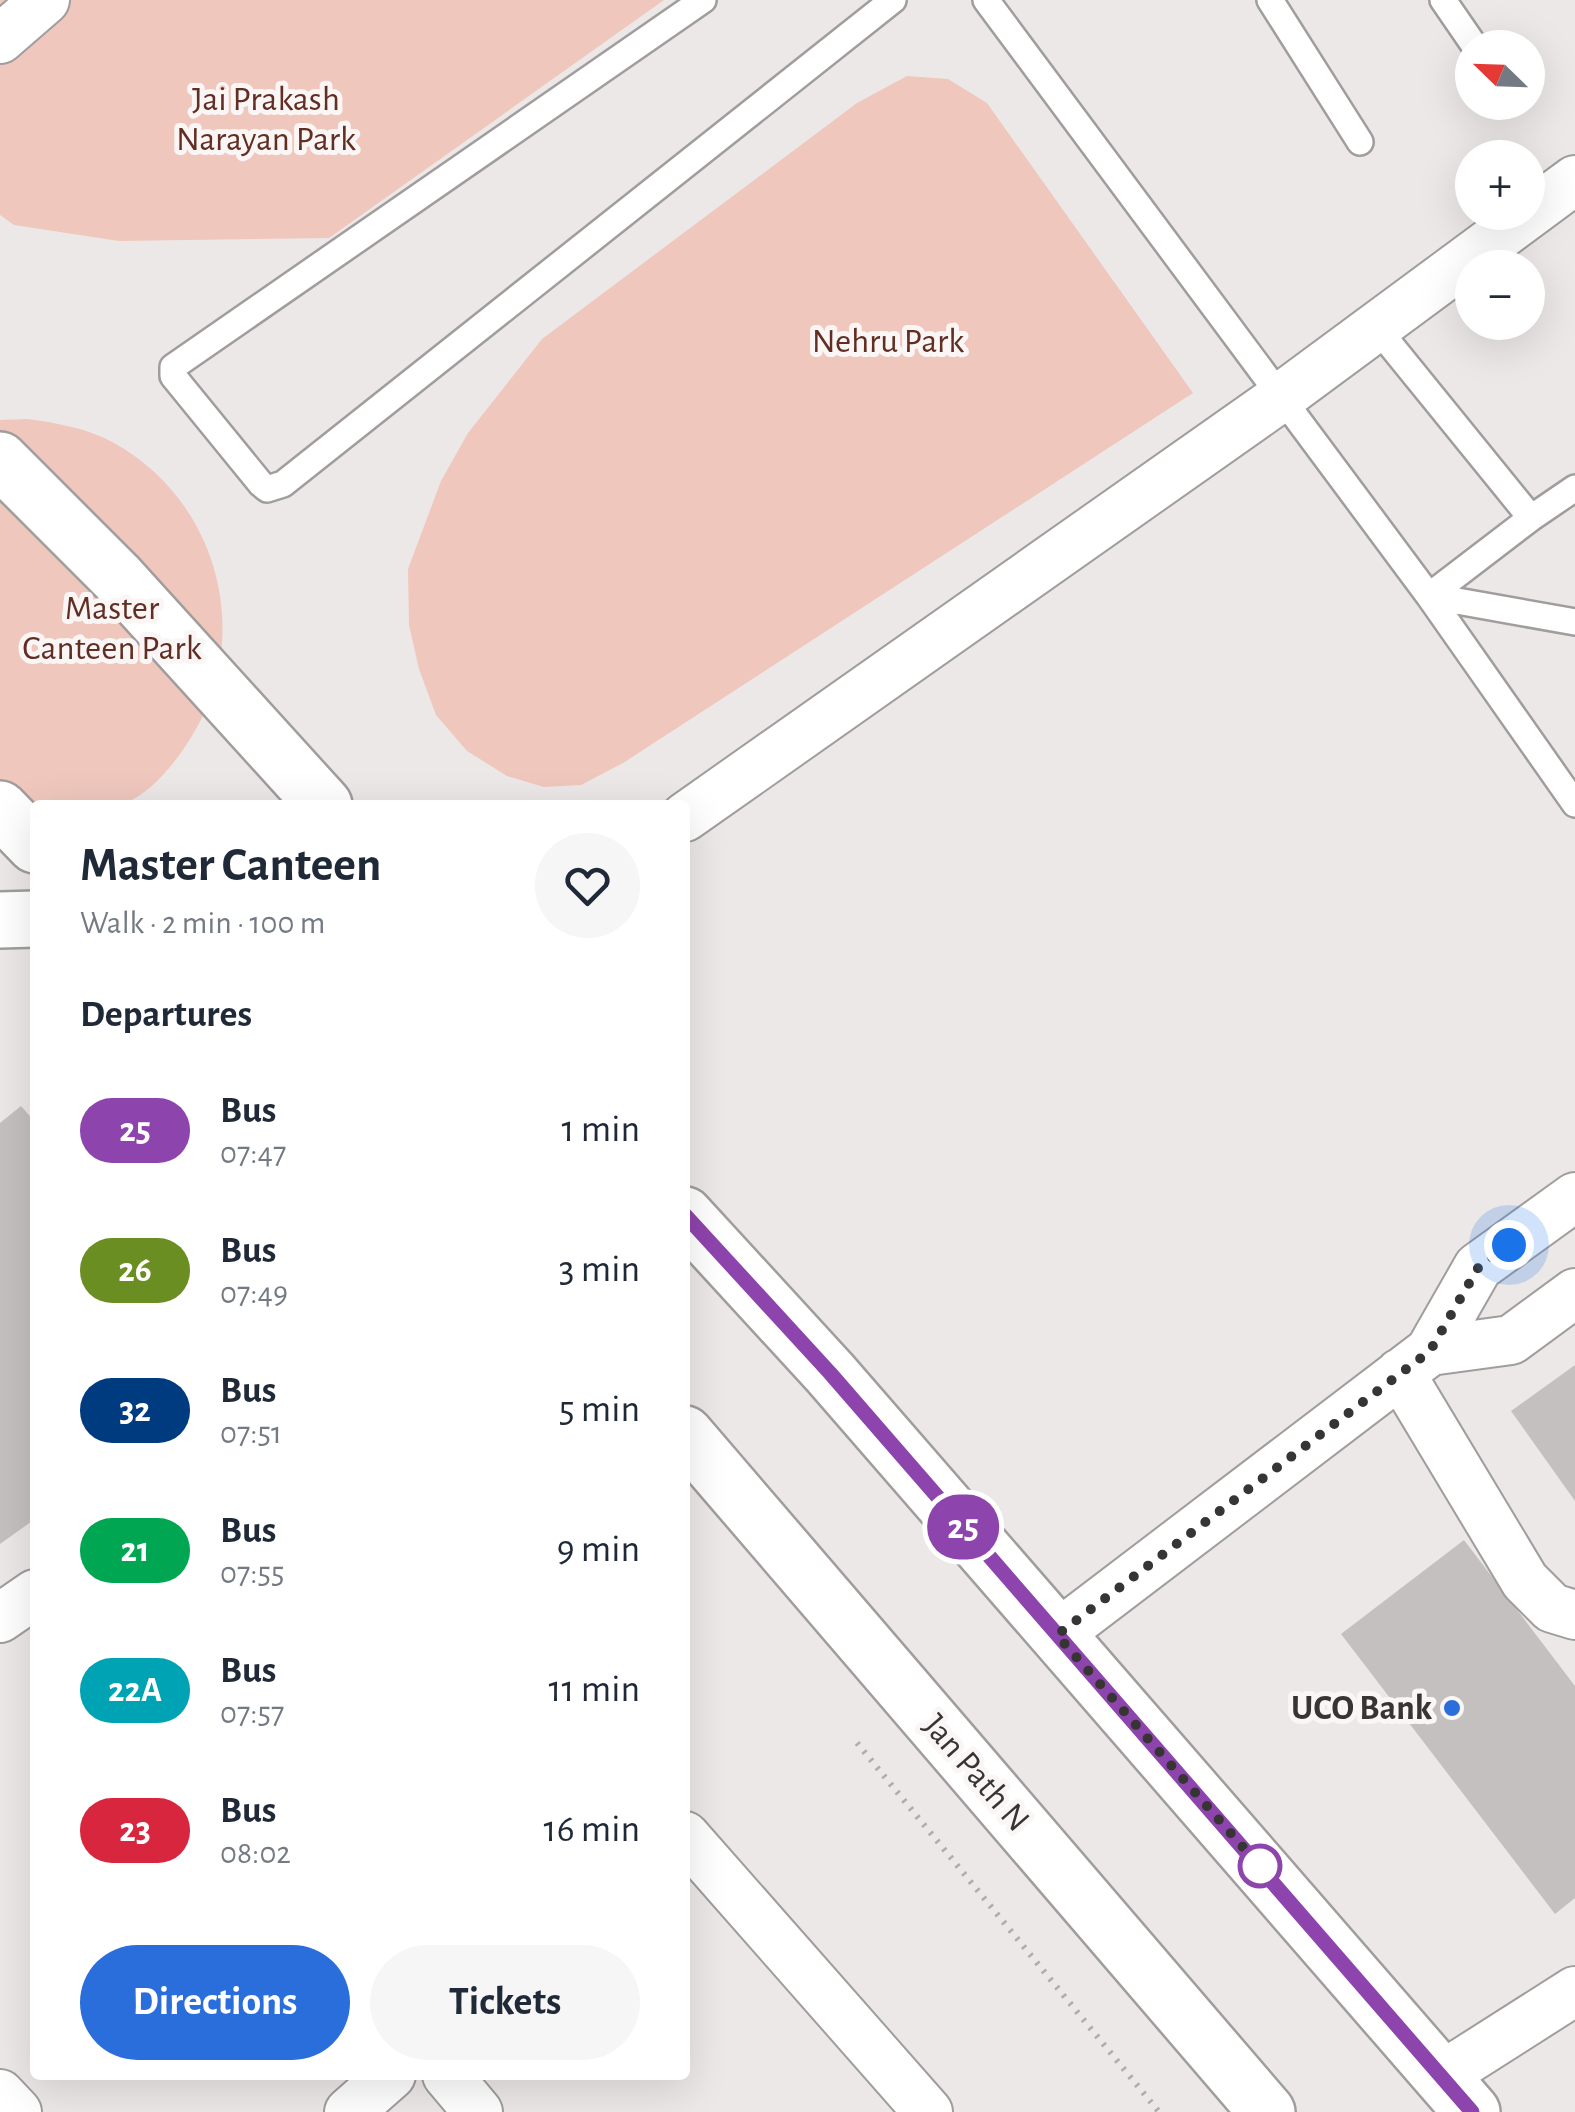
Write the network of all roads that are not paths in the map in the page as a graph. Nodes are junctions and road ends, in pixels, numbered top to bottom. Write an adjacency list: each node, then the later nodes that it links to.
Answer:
1 (45, 0): 8 (street)
2 (703, 0): 3 (lane)
3 (893, 0)
4 (1270, 0): 9 (lane)
5 (1443, 0): 7 (lane)
6 (990, 1): 12 (lane)
7 (1464, 30)
8 (0, 39)
9 (1360, 142)
10 (1575, 180): 11 (street)
11 (1376, 327): 12 (street); 15 (lane)
12 (1280, 398): 16 (lane); 21 (street)
13 (0, 460): 18 (main road)
14 (1575, 488): 15 (lane)
15 (1531, 518): 16 (lane)
16 (1429, 596): 17 (lane); 19 (lane)
17 (1575, 622)
18 (320, 800)
19 (1575, 804)
20 (0, 809): 22 (main road)
21 (690, 813)
22 (30, 840)
23 (30, 919): 24 (main road)
24 (0, 920)
25 (1575, 1197): 28 (street)
26 (690, 1220): 31 (main road)
27 (1575, 1293): 28 (street)
28 (1415, 1362): 30 (street); 31 (street)
29 (690, 1440): 42 (main road, Jan Path N)
30 (1575, 1615)
31 (1057, 1635): 37 (main road)
32 (690, 1848): 41 (street)
33 (1575, 1992): 37 (street)
34 (385, 2080): 39 (street)
35 (450, 2080): 40 (street)
36 (0, 2094): 38 (street)
37 (1458, 2094)
38 (17, 2112)
39 (350, 2112)
40 (478, 2112)
41 (928, 2112)
42 (1267, 2112)

